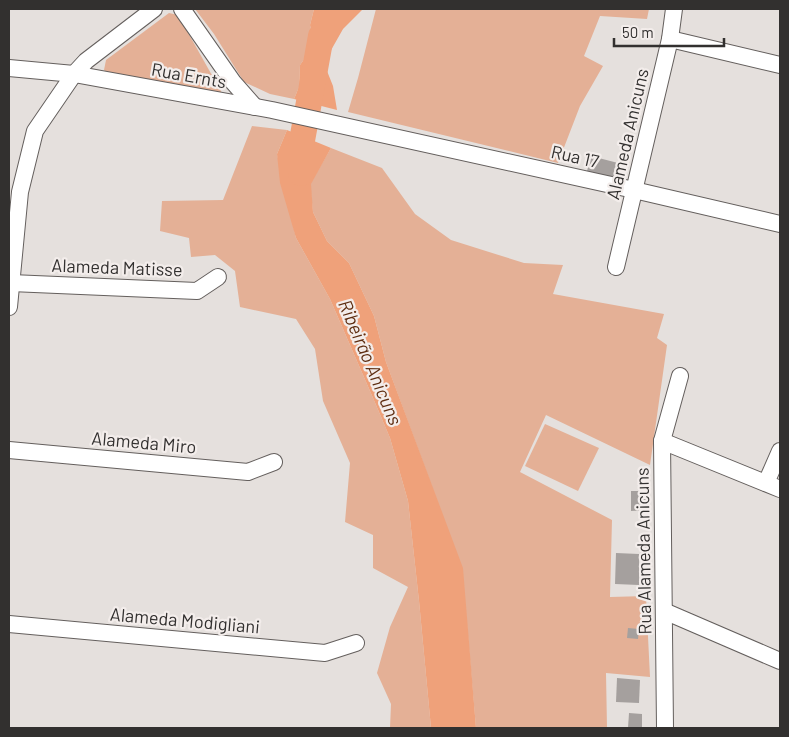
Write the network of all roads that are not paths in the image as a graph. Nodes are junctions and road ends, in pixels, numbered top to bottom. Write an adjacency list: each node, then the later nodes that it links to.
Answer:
1 (154, 9): 7 (street)
2 (182, 9): 8 (street)
3 (674, 9): 4 (street, Alameda Anicuns)
4 (670, 39): 5 (street); 10 (street, Alameda Anicuns)
5 (780, 65)
6 (9, 68): 7 (street, Rua Ernts)
7 (74, 74): 8 (street, Rua Ernts); 11 (street)
8 (255, 107): 9 (street, Rua Ernts)
9 (362, 129): 10 (street, Rua 17)
10 (634, 190): 12 (street, Rua 17); 13 (street, Alameda Anicuns)
11 (14, 191): 15 (street)
12 (780, 224)
13 (616, 267)
14 (218, 277): 15 (street, Alameda Matisse)
15 (11, 283): 16 (street)
16 (9, 307)
17 (680, 376): 18 (street, Rua Alameda Anicuns)
18 (662, 441): 22 (street); 23 (street, Rua Alameda Anicuns)
19 (9, 450): 21 (street, Alameda Miro)
20 (780, 451): 22 (street)
21 (274, 462)
22 (773, 486)
23 (664, 611): 26 (street); 27 (street, Rua Alameda Anicuns)
24 (9, 624): 25 (street, Alameda Modigliani)
25 (356, 643)
26 (780, 661)
27 (665, 728)

